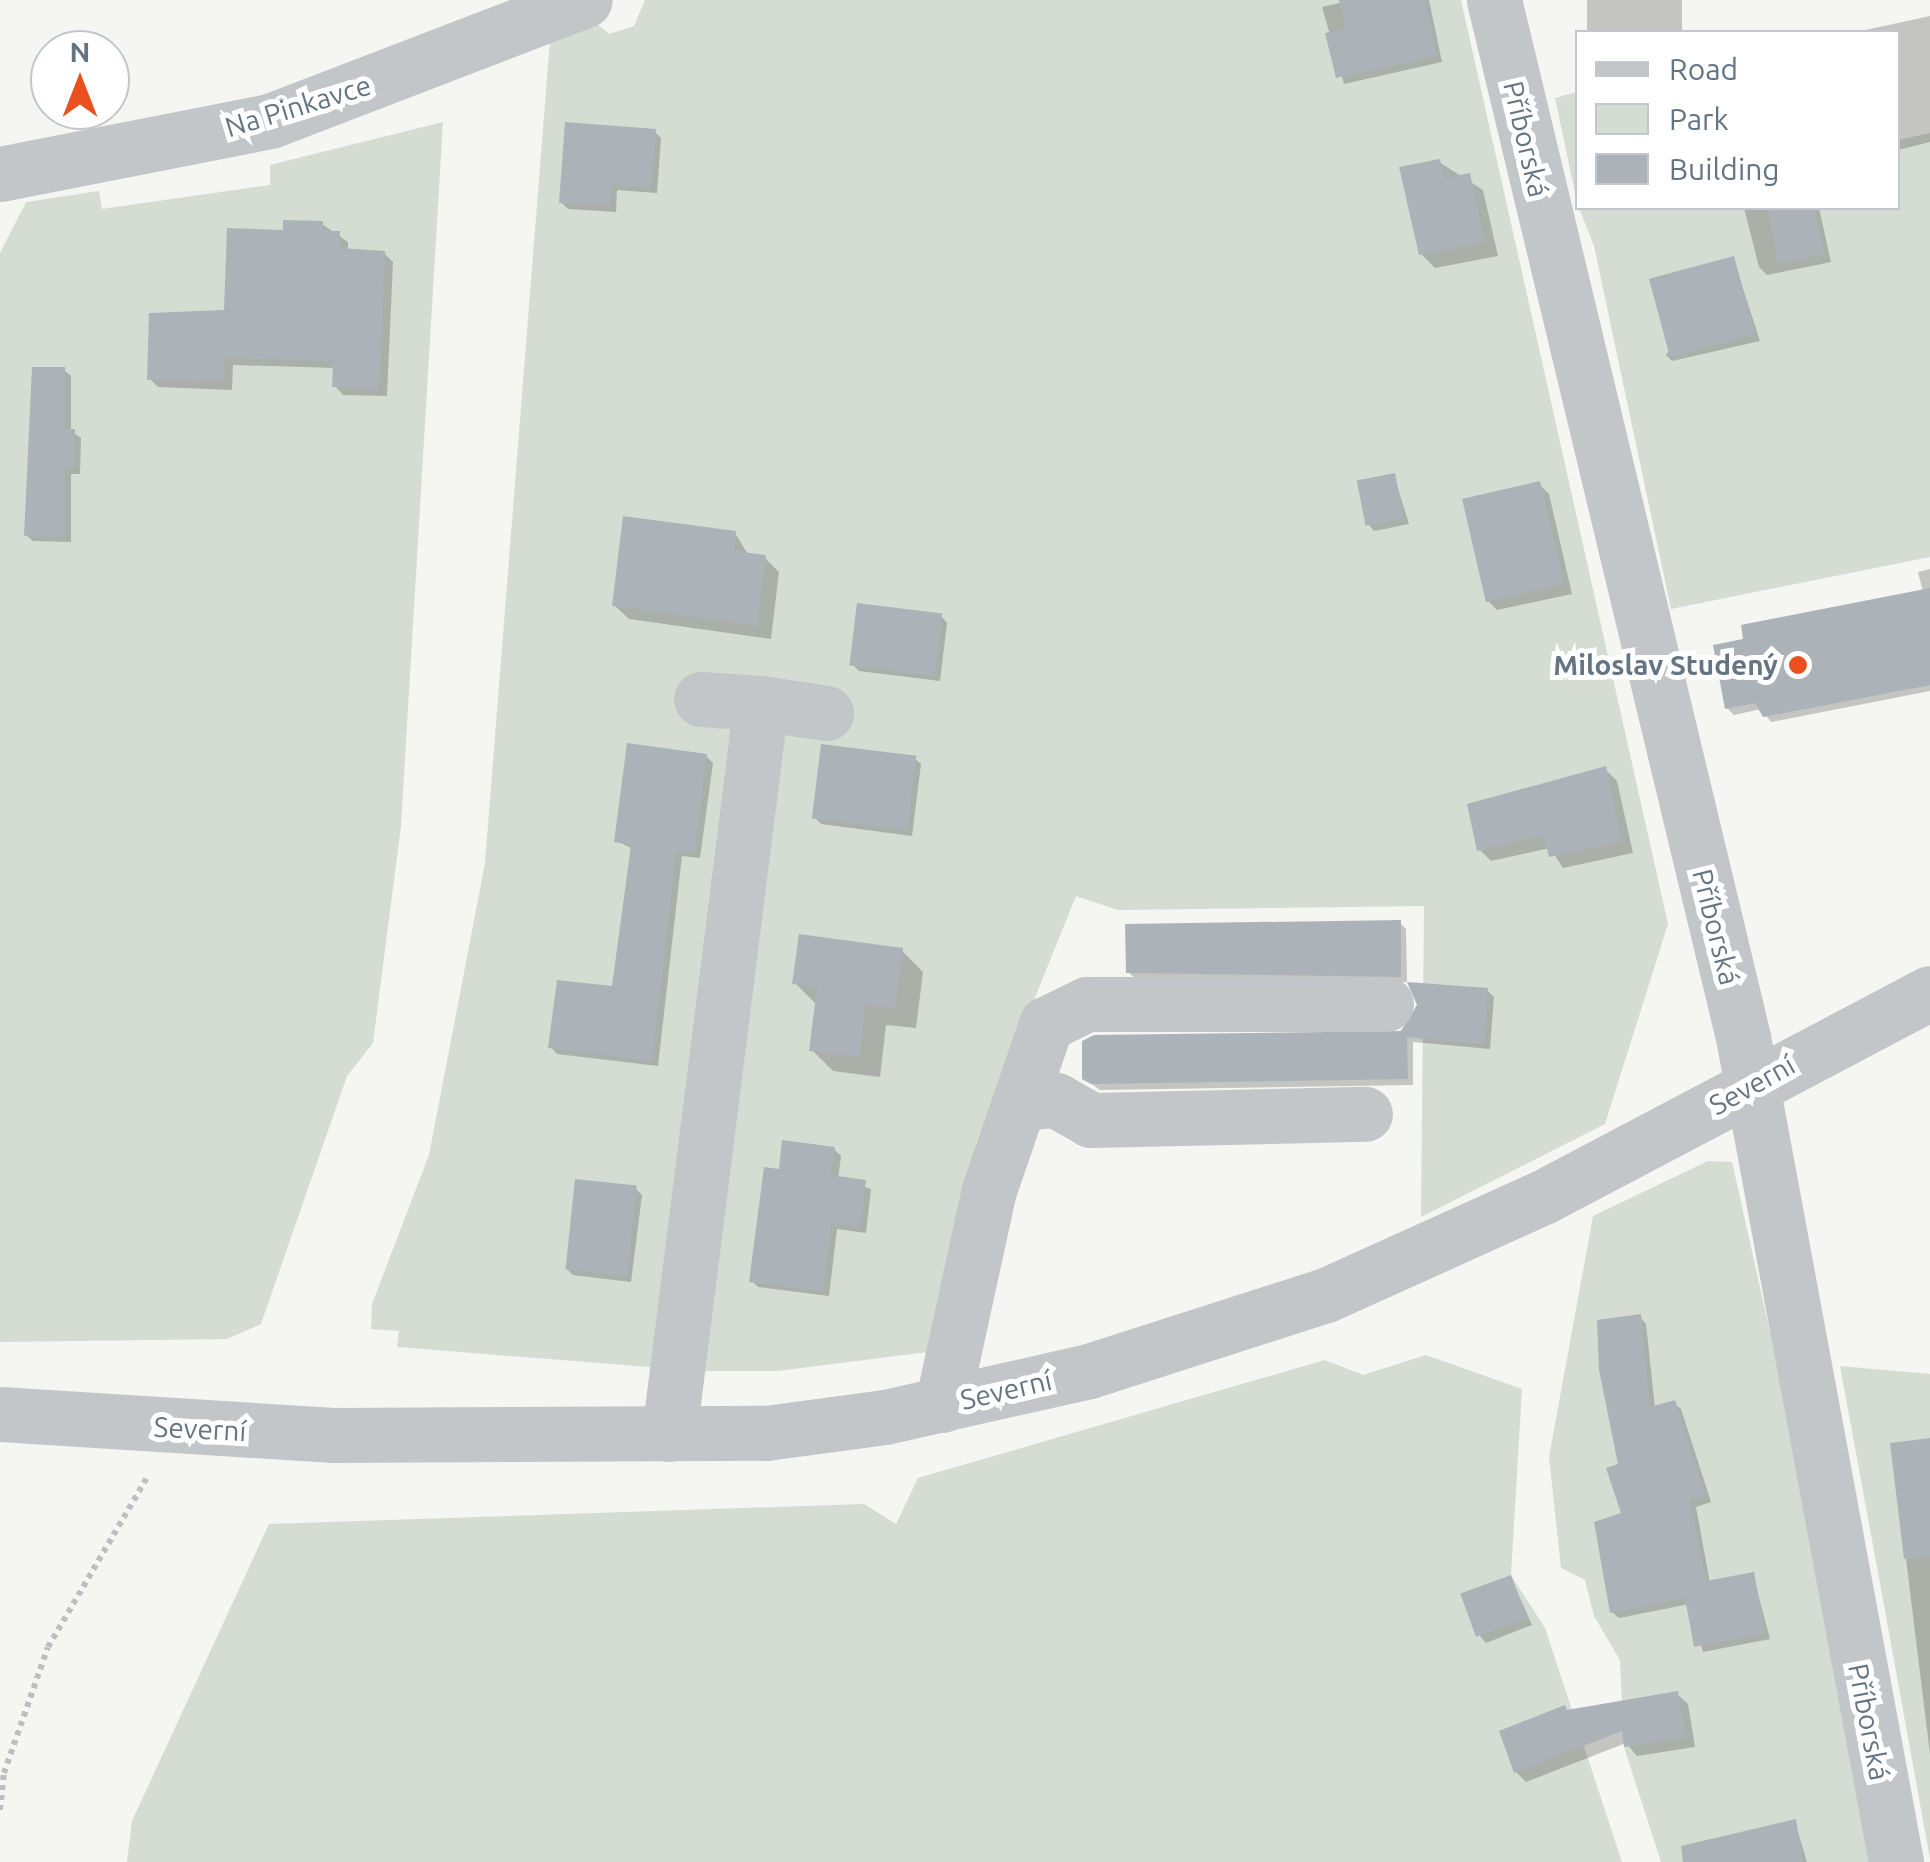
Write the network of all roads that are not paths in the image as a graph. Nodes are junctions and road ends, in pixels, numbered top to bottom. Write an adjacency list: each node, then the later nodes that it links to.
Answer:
1 (1494, 0): 9 (street, Příborská)
2 (568, 8): 3 (street, Na Pinkavce)
3 (0, 174)
4 (701, 699): 5 (street)
5 (761, 704): 6 (street); 14 (street)
6 (826, 714)
7 (1930, 993): 9 (street, Severní)
8 (1386, 1004): 10 (street)
9 (1749, 1088): 12 (street, Severní); 15 (street, Příborská)
10 (1020, 1102): 11 (street); 12 (street)
11 (1365, 1114)
12 (942, 1405): 14 (street, Severní)
13 (0, 1414): 14 (street, Severní)
14 (669, 1434)
15 (1896, 1862)

